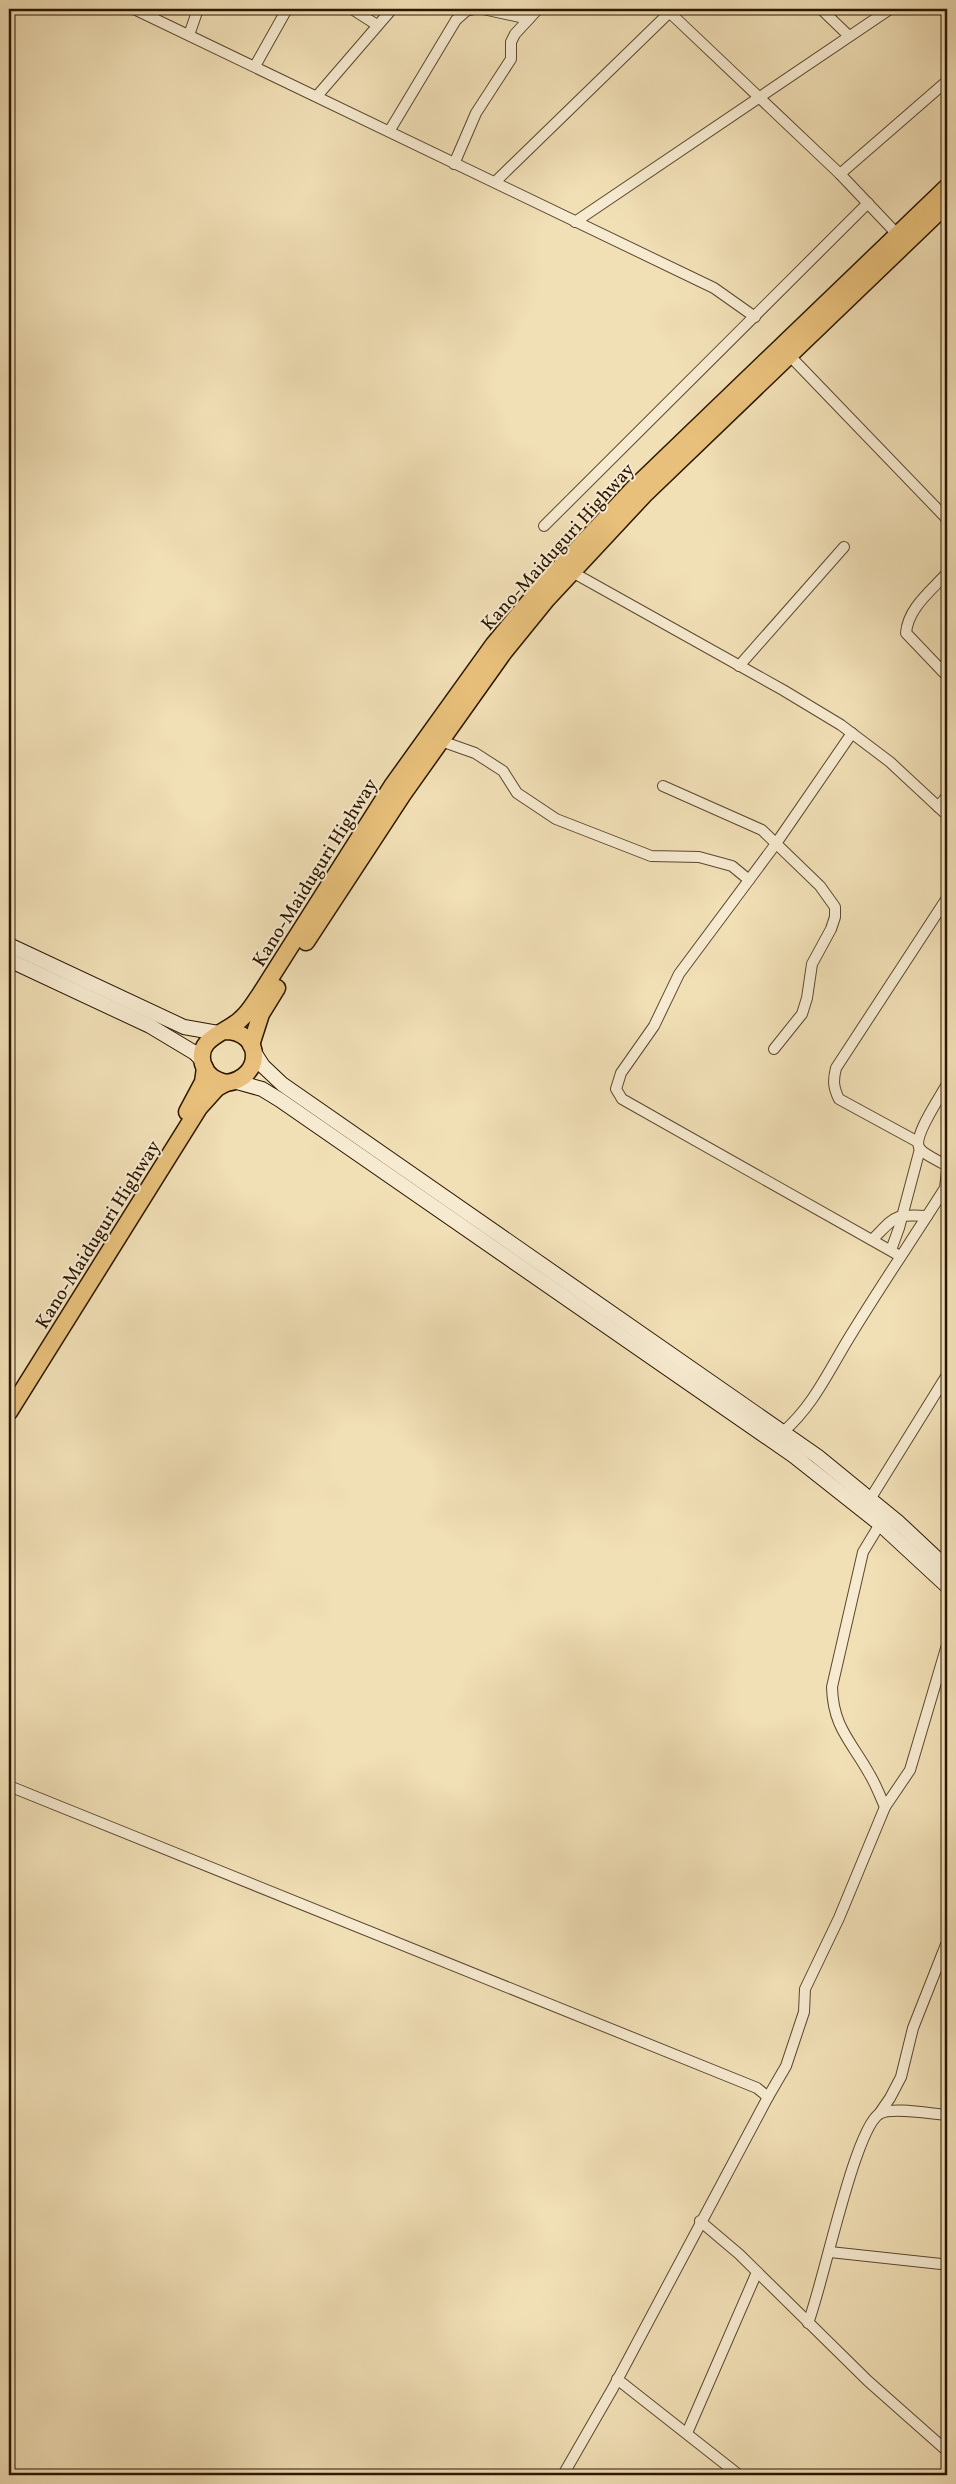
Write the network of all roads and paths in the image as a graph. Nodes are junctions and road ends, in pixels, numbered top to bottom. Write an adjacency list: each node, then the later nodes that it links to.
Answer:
1 (134, 9): 16 (street)
2 (198, 9): 16 (street)
3 (287, 9): 18 (street)
4 (352, 9): 15 (street)
5 (392, 9): 15 (street)
6 (474, 9): 22 (street)
7 (483, 9): 14 (street)
8 (538, 9): 14 (street)
9 (821, 9): 17 (street)
10 (890, 9): 17 (street)
11 (944, 9): 13 (street)
12 (670, 10): 21 (street); 25 (street)
13 (947, 14)
14 (529, 19): 23 (street)
15 (377, 26): 20 (street)
16 (189, 35): 18 (street)
17 (849, 36): 21 (street)
18 (255, 66): 20 (street)
19 (947, 81): 24 (street)
20 (317, 96): 22 (street)
21 (759, 96): 24 (street); 29 (street)
22 (390, 130): 23 (street)
23 (454, 164): 25 (street)
24 (840, 174): 27 (street)
25 (495, 182): 29 (street)
26 (947, 187): 30 (highway, Kano-Maiduguri Highway)
27 (868, 203): 30 (street); 31 (street)
28 (947, 204): 32 (highway, Kano-Maiduguri Highway)
29 (575, 222): 31 (street)
30 (897, 234): 33 (highway, Kano-Maiduguri Highway)
31 (756, 317): 35 (street)
32 (789, 356): 33 (highway, Kano-Maiduguri Highway); 34 (street)
33 (750, 384): 37 (highway, Kano-Maiduguri Highway); 52 (highway, Kano-Maiduguri Highway)
34 (947, 519)
35 (544, 526)
36 (844, 547): 39 (street)
37 (572, 572): 39 (street); 42 (highway, Kano-Maiduguri Highway)
38 (947, 573): 40 (street)
39 (739, 666): 41 (street)
40 (947, 676)
41 (852, 733): 45 (street); 47 (street)
42 (441, 740): 48 (street); 53 (highway, Kano-Maiduguri Highway)
43 (663, 786): 47 (street)
44 (947, 796): 45 (street)
45 (938, 807): 46 (street)
46 (947, 816)
47 (775, 845): 48 (street); 54 (street)
48 (749, 880): 63 (street)
49 (947, 898): 58 (street)
50 (9, 945): 52 (main road)
51 (9, 960): 55 (main road)
52 (221, 1032): 53 (highway); 55 (highway)
53 (252, 1048): 56 (highway); 68 (main road)
54 (774, 1049)
55 (203, 1064): 56 (highway); 66 (highway, Kano-Maiduguri Highway)
56 (231, 1082): 67 (highway, Kano-Maiduguri Highway); 69 (main road)
57 (947, 1084): 58 (street)
58 (919, 1145): 59 (street); 61 (street)
59 (947, 1166)
60 (947, 1171): 62 (street)
61 (903, 1214): 62 (street); 63 (street); 64 (street)
62 (927, 1216): 64 (street)
63 (872, 1240): 64 (street)
64 (895, 1253): 68 (street)
65 (947, 1375): 69 (street)
66 (9, 1393)
67 (9, 1412)
68 (784, 1432): 69 (main road)
69 (866, 1505): 70 (main road); 71 (main road)
70 (880, 1524): 72 (main road); 75 (street)
71 (947, 1568)
72 (947, 1586)
73 (947, 1645): 75 (street)
74 (9, 1786): 77 (street)
75 (885, 1807): 77 (street)
76 (947, 1942): 78 (street)
77 (768, 2097): 80 (street)
78 (879, 2114): 79 (street); 81 (street)
79 (947, 2115)
80 (700, 2221): 83 (street); 85 (street)
81 (830, 2252): 82 (street); 84 (street)
82 (941, 2264)
83 (757, 2272): 84 (street); 86 (street)
84 (808, 2323): 87 (street)
85 (617, 2379): 86 (street); 88 (street)
86 (687, 2433): 89 (street)
87 (947, 2451)
88 (563, 2475)
89 (739, 2475)

